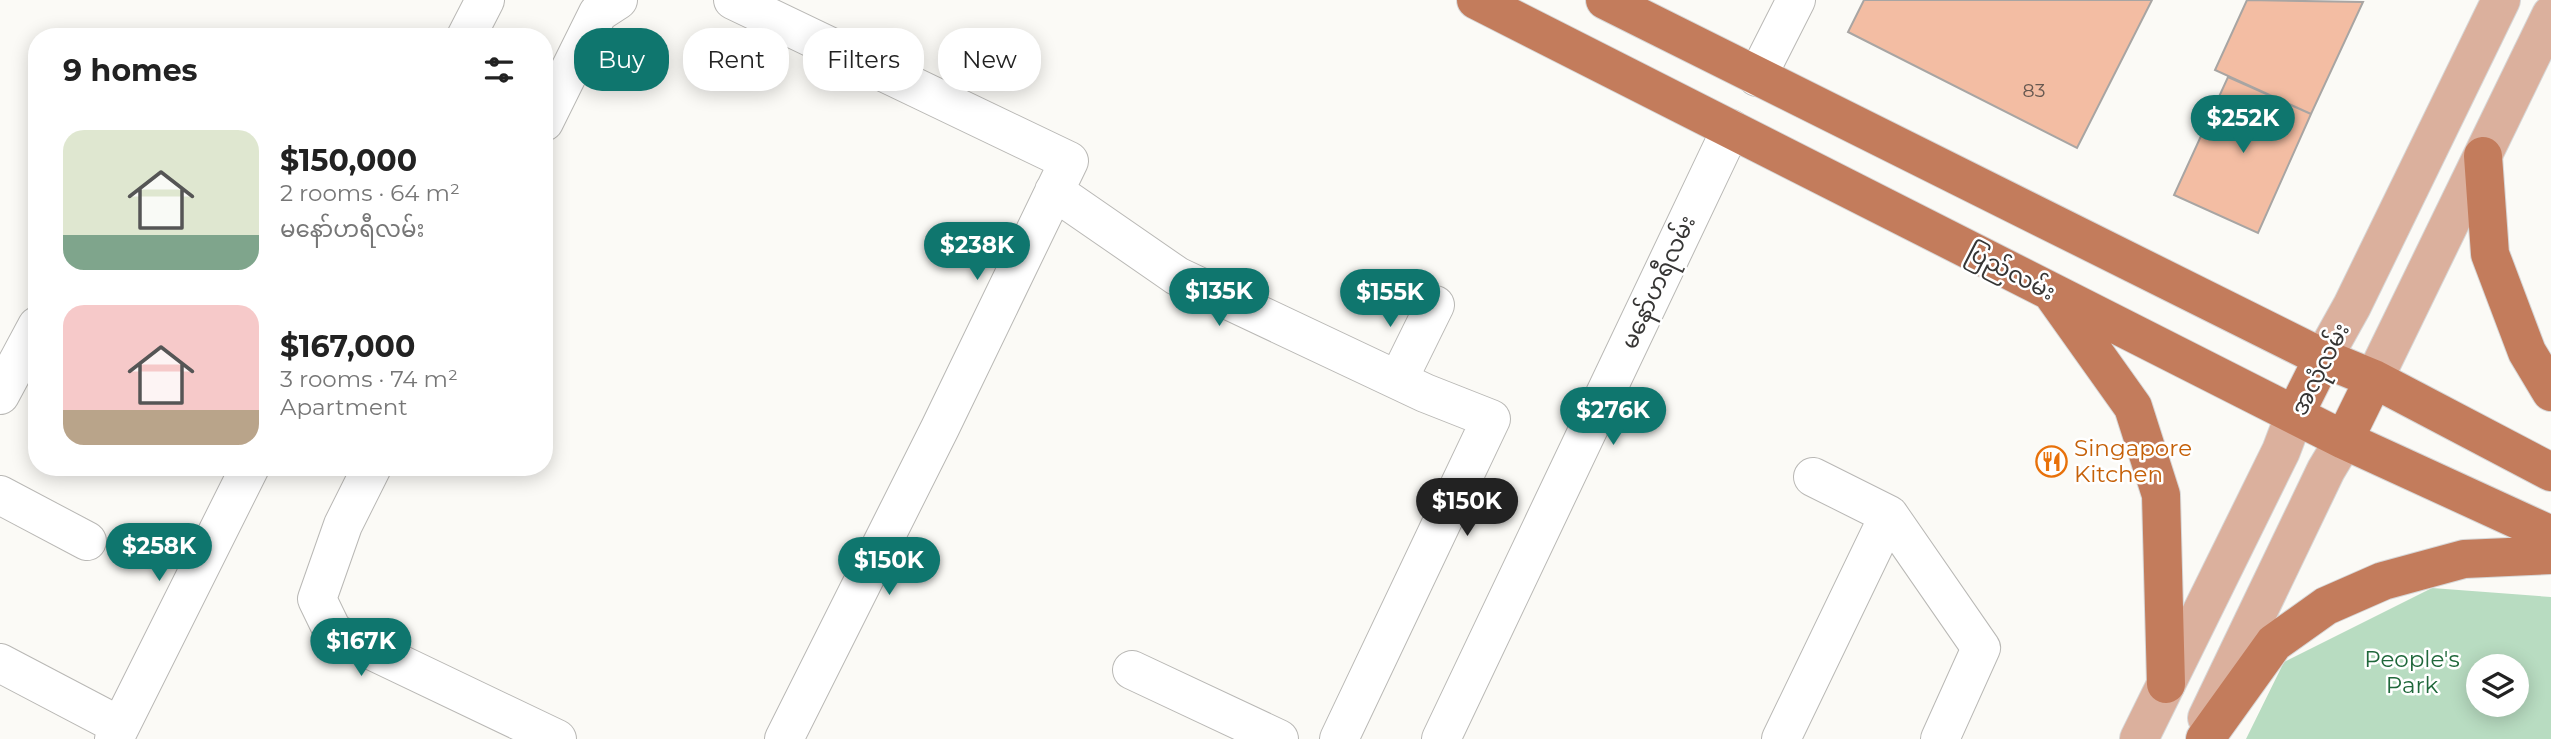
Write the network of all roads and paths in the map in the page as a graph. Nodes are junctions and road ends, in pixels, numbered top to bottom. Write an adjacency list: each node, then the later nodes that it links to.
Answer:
1 (485, 0): 9 (street)
2 (733, 0): 14 (street)
3 (1476, 0): 12 (highway, ပြည်လမ်း)
4 (1605, 0): 10 (highway)
5 (1796, 0): 10 (street)
6 (2501, 0): 18 (main road, အလုံလမ်း)
7 (608, 6): 11 (street)
8 (2551, 15): 13 (main road)
9 (471, 28)
10 (1758, 77): 18 (highway)
11 (553, 105)
12 (1731, 129): 15 (highway, ပြည်လမ်း); 42 (street, မနော်ဟရီလမ်း)
13 (2483, 156): 19 (main road); 21 (highway)
14 (1062, 176): 20 (street); 39 (street)
15 (2050, 292): 23 (highway, ပြည်လမ်း); 36 (highway)
16 (1435, 305): 20 (street)
17 (28, 343): 22 (street)
18 (2323, 358): 19 (highway); 23 (highway, အလုံလမ်း)
19 (2374, 379): 24 (highway); 25 (highway)
20 (1398, 380): 41 (street)
21 (2551, 392)
22 (0, 395)
23 (2295, 414): 24 (highway, ပြည်လမ်း); 36 (main road, အလုံလမ်း)
24 (2344, 440): 31 (highway, ပြည်လမ်း); 46 (main road)
25 (2551, 472)
26 (246, 476): 37 (street)
27 (368, 476): 38 (street)
28 (1813, 477): 30 (street)
29 (0, 495): 32 (street)
30 (1889, 515): 43 (street); 44 (street)
31 (2551, 535)
32 (87, 541)
33 (2551, 555): 47 (highway)
34 (0, 663): 37 (street)
35 (1132, 670): 40 (street)
36 (2166, 684): 45 (main road, အလုံလမ်း)
37 (117, 733)
38 (557, 739)
39 (784, 739)
40 (1279, 739)
41 (1339, 739)
42 (1441, 739)
43 (1781, 739)
44 (1940, 739)
45 (2139, 739)
46 (2197, 739)
47 (2205, 739)

